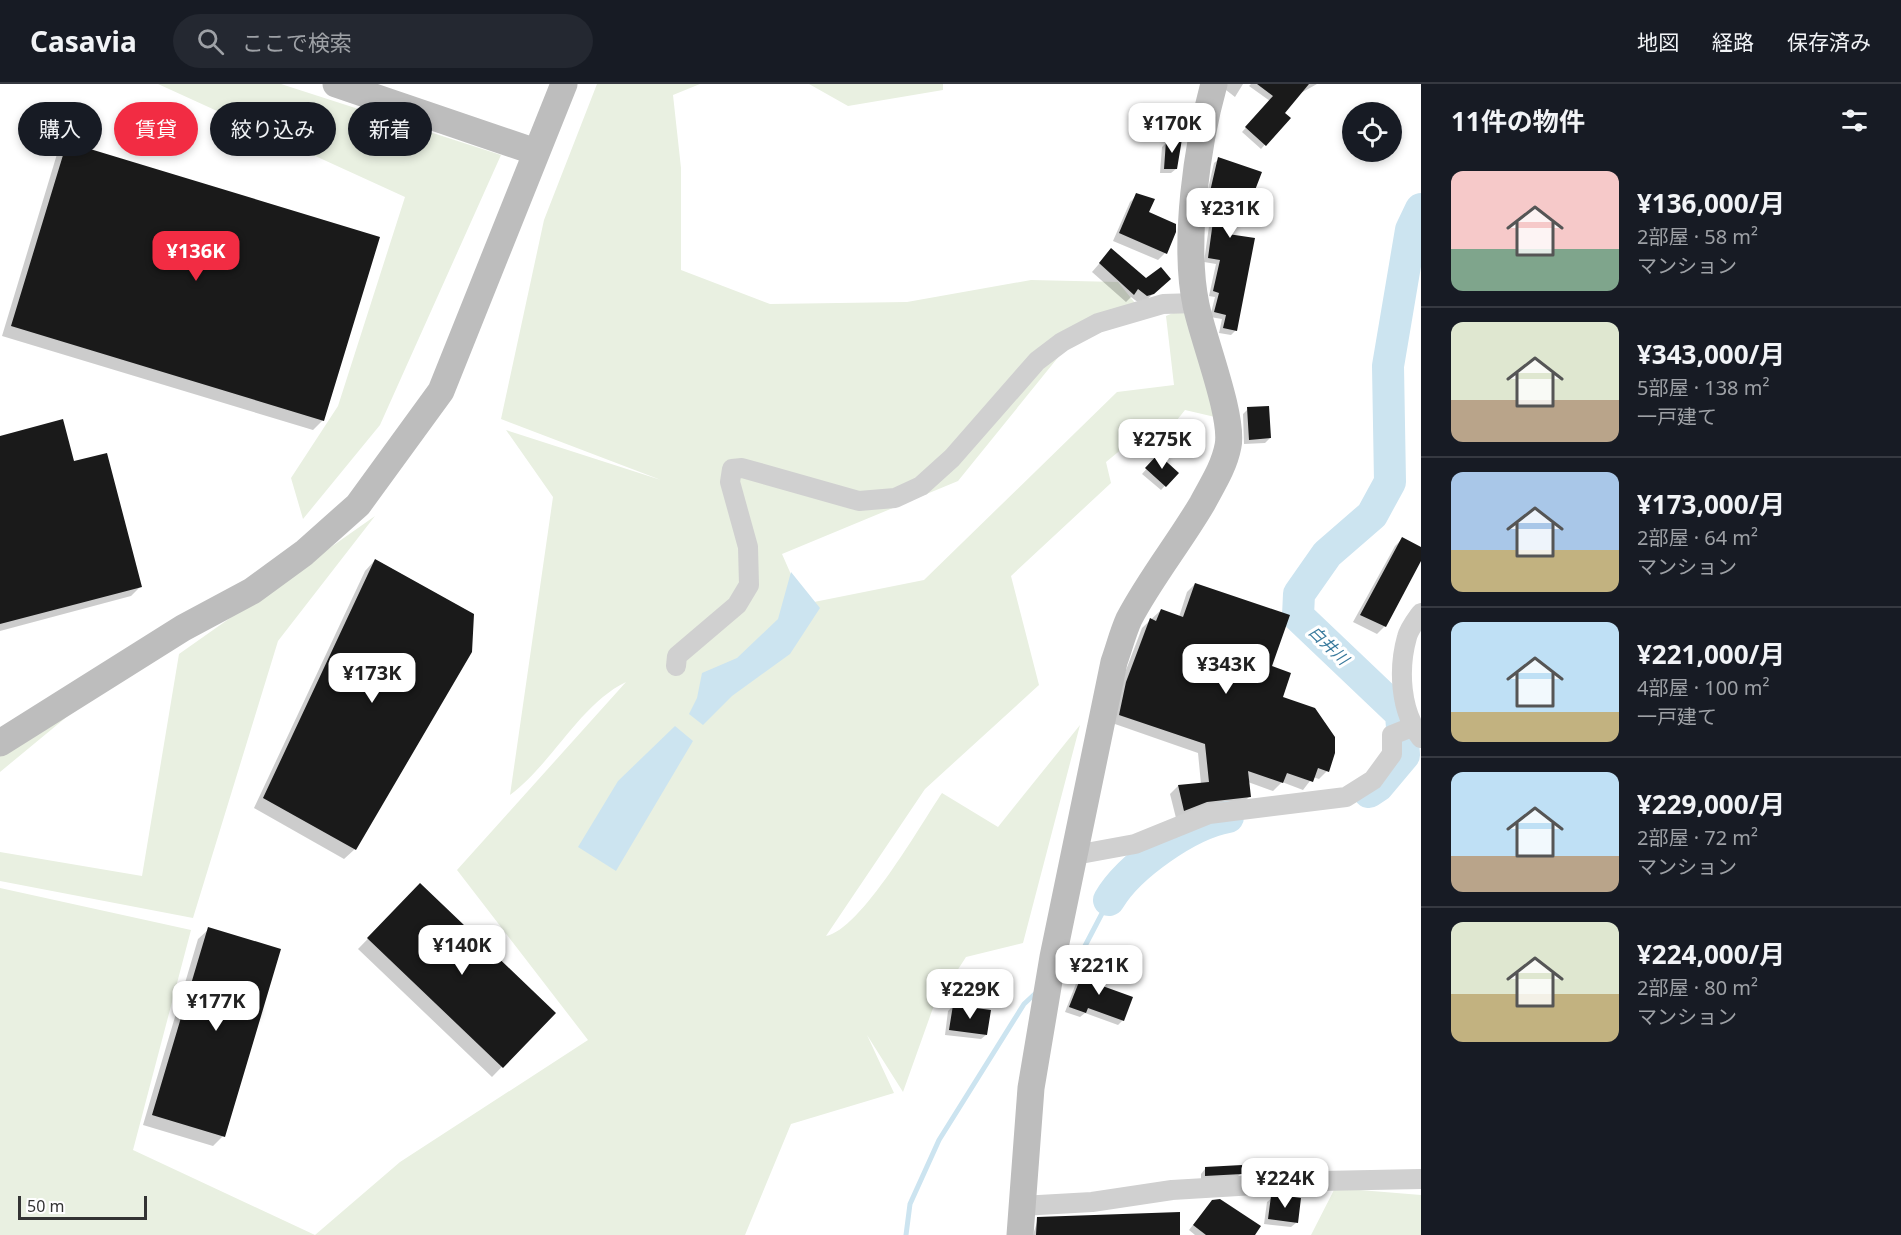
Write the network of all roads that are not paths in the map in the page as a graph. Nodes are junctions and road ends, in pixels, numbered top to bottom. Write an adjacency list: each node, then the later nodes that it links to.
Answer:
1 (336, 84): 4 (street)
2 (564, 84): 4 (street)
3 (1214, 84): 5 (street)
4 (536, 152): 9 (street)
5 (1196, 303): 7 (street); 10 (street)
6 (1421, 613): 8 (street)
7 (676, 666)
8 (1417, 732): 10 (street)
9 (0, 743)
10 (1075, 855): 12 (street)
11 (1421, 1179): 12 (street)
12 (1021, 1206): 13 (street)
13 (1020, 1235)

